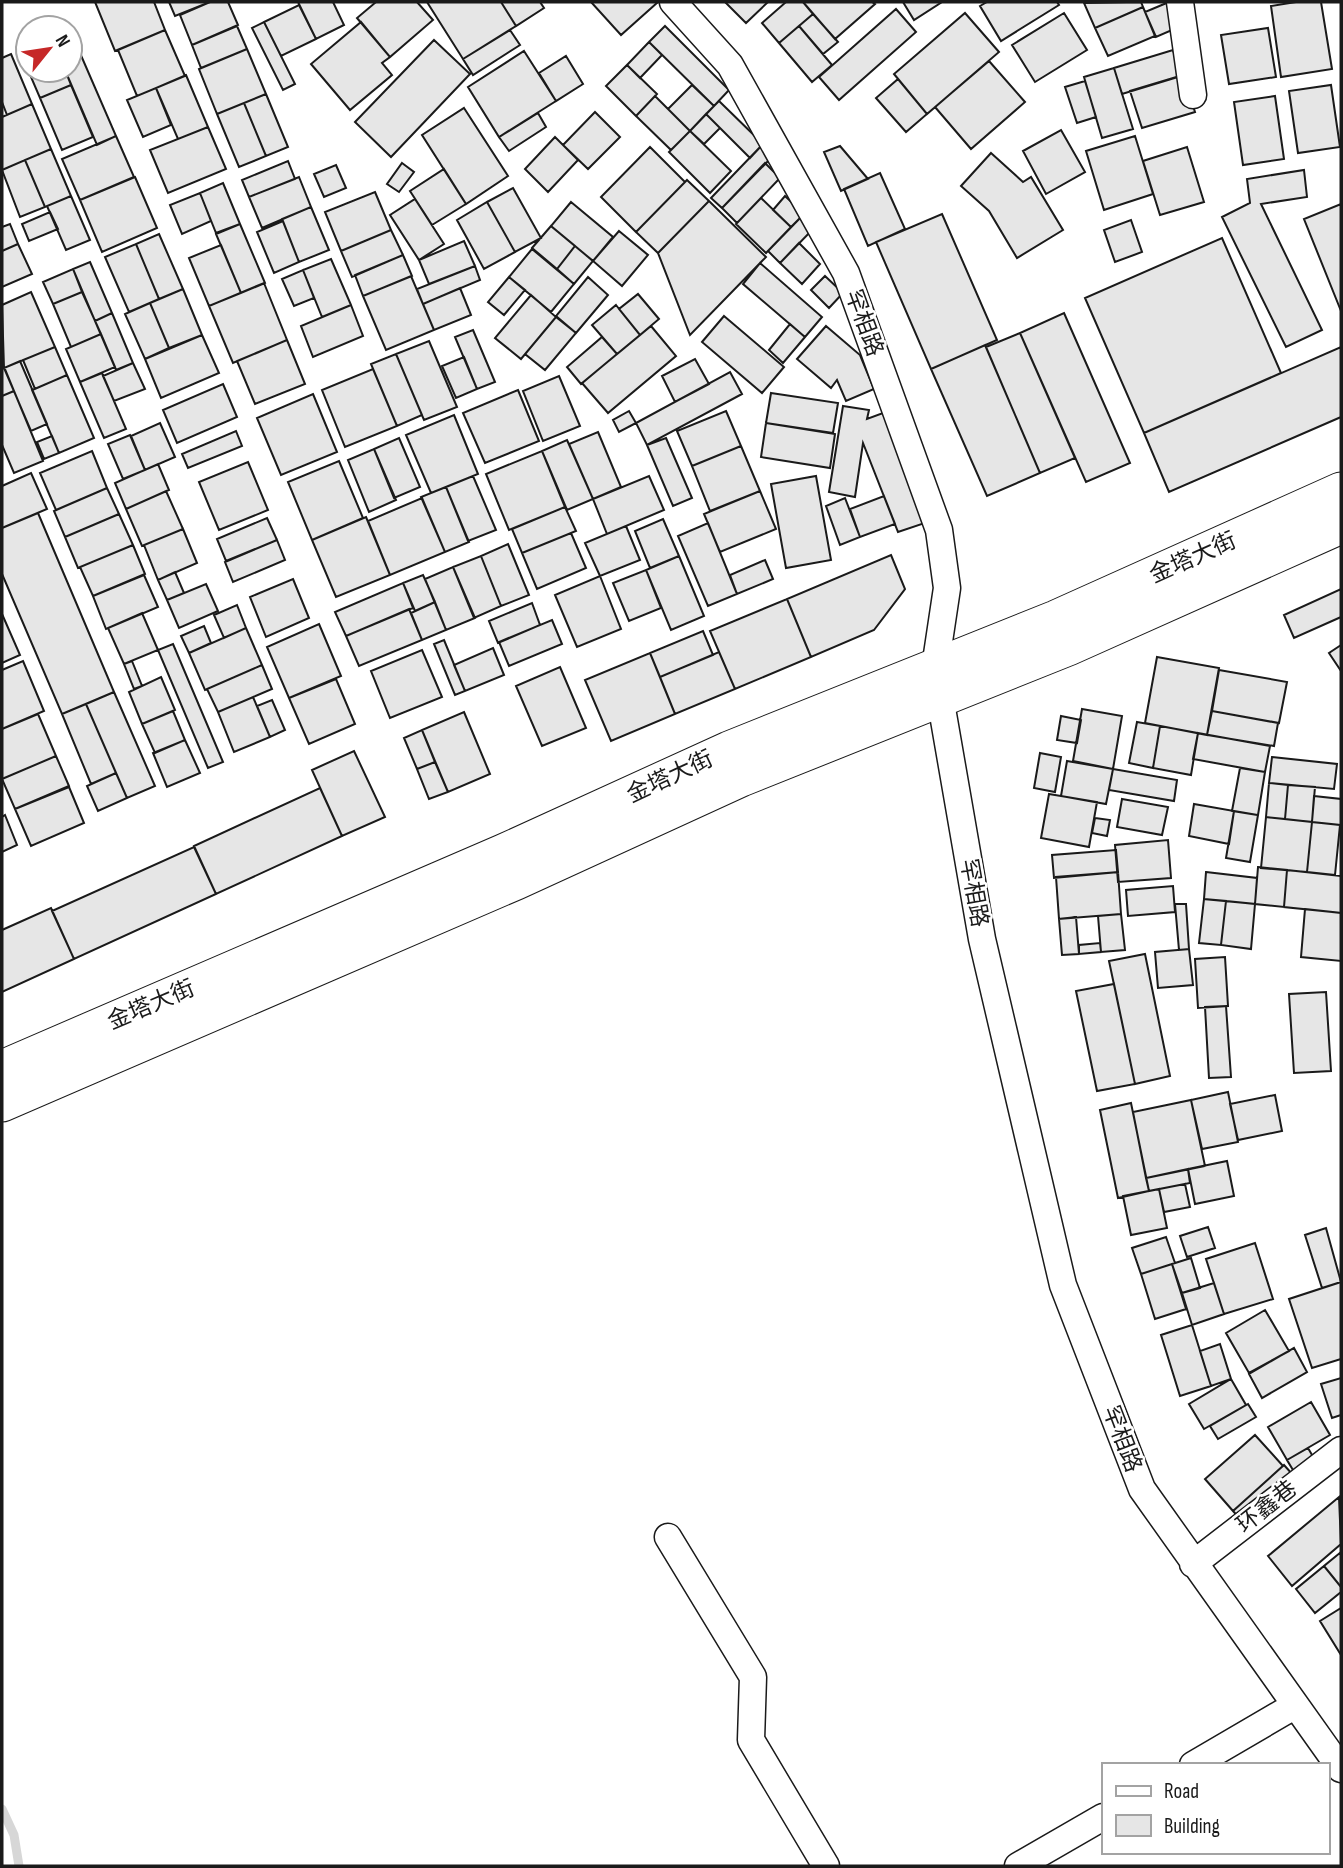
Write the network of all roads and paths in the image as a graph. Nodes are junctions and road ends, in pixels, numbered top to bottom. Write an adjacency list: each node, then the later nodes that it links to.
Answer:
1 (673, 2): 6 (street, 罕相路)
2 (1180, 2): 3 (street)
3 (1193, 95)
4 (1341, 491): 6 (main road, 金塔大街)
5 (1341, 525): 6 (main road, 金塔大街)
6 (937, 683): 7 (main road, 金塔大街); 8 (main road, 金塔大街); 11 (street, 罕相路)
7 (2, 1069)
8 (2, 1103)
9 (1341, 1450): 11 (street, 环鑫巷)
10 (668, 1537): 16 (street)
11 (1193, 1564): 12 (street, 罕相路)
12 (1294, 1706): 13 (street); 14 (street, 罕相路)
13 (1196, 1763)
14 (1341, 1769)
15 (1102, 1818): 17 (street)
16 (827, 1866)
17 (1018, 1866)

